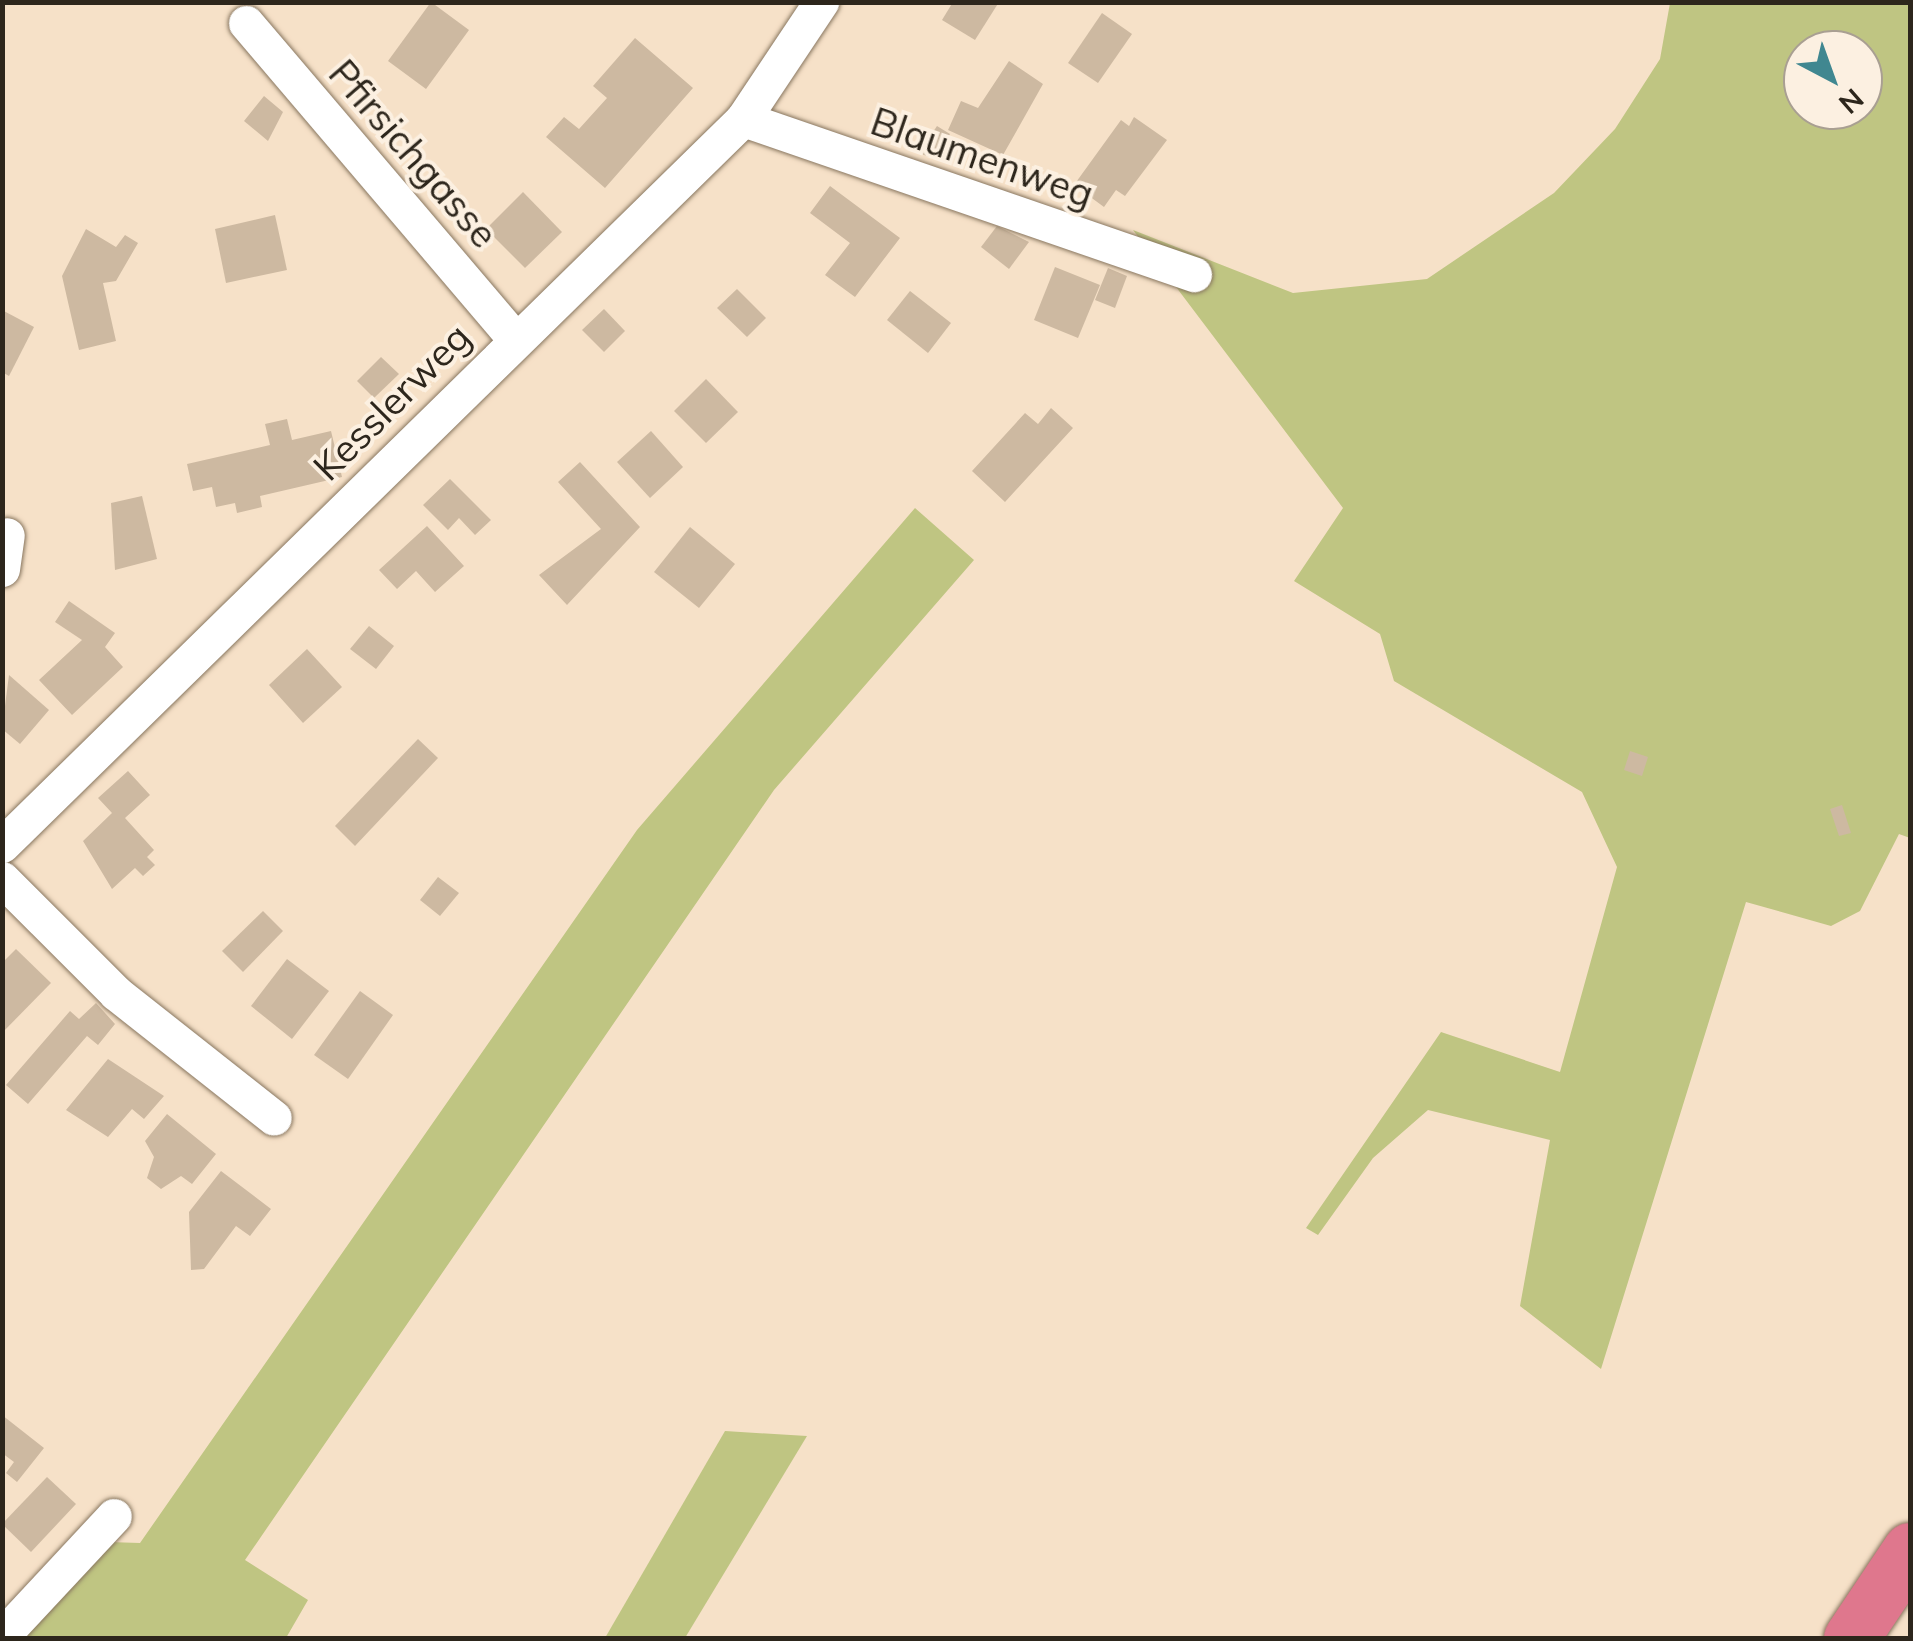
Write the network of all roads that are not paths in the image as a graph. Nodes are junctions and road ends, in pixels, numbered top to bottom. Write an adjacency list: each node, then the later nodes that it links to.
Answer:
1 (822, 2): 3 (street, Kesslerweg)
2 (246, 23): 5 (street, Pfirsichgasse)
3 (743, 120): 4 (street, Blaumenweg); 5 (street, Kesslerweg)
4 (1194, 274)
5 (516, 340): 6 (street, Kesslerweg)
6 (2, 845)
7 (2, 879): 8 (street)
8 (274, 1118)
9 (114, 1516): 11 (street)
10 (1910, 1550): 12 (highway)
11 (2, 1636)
12 (1851, 1638)

